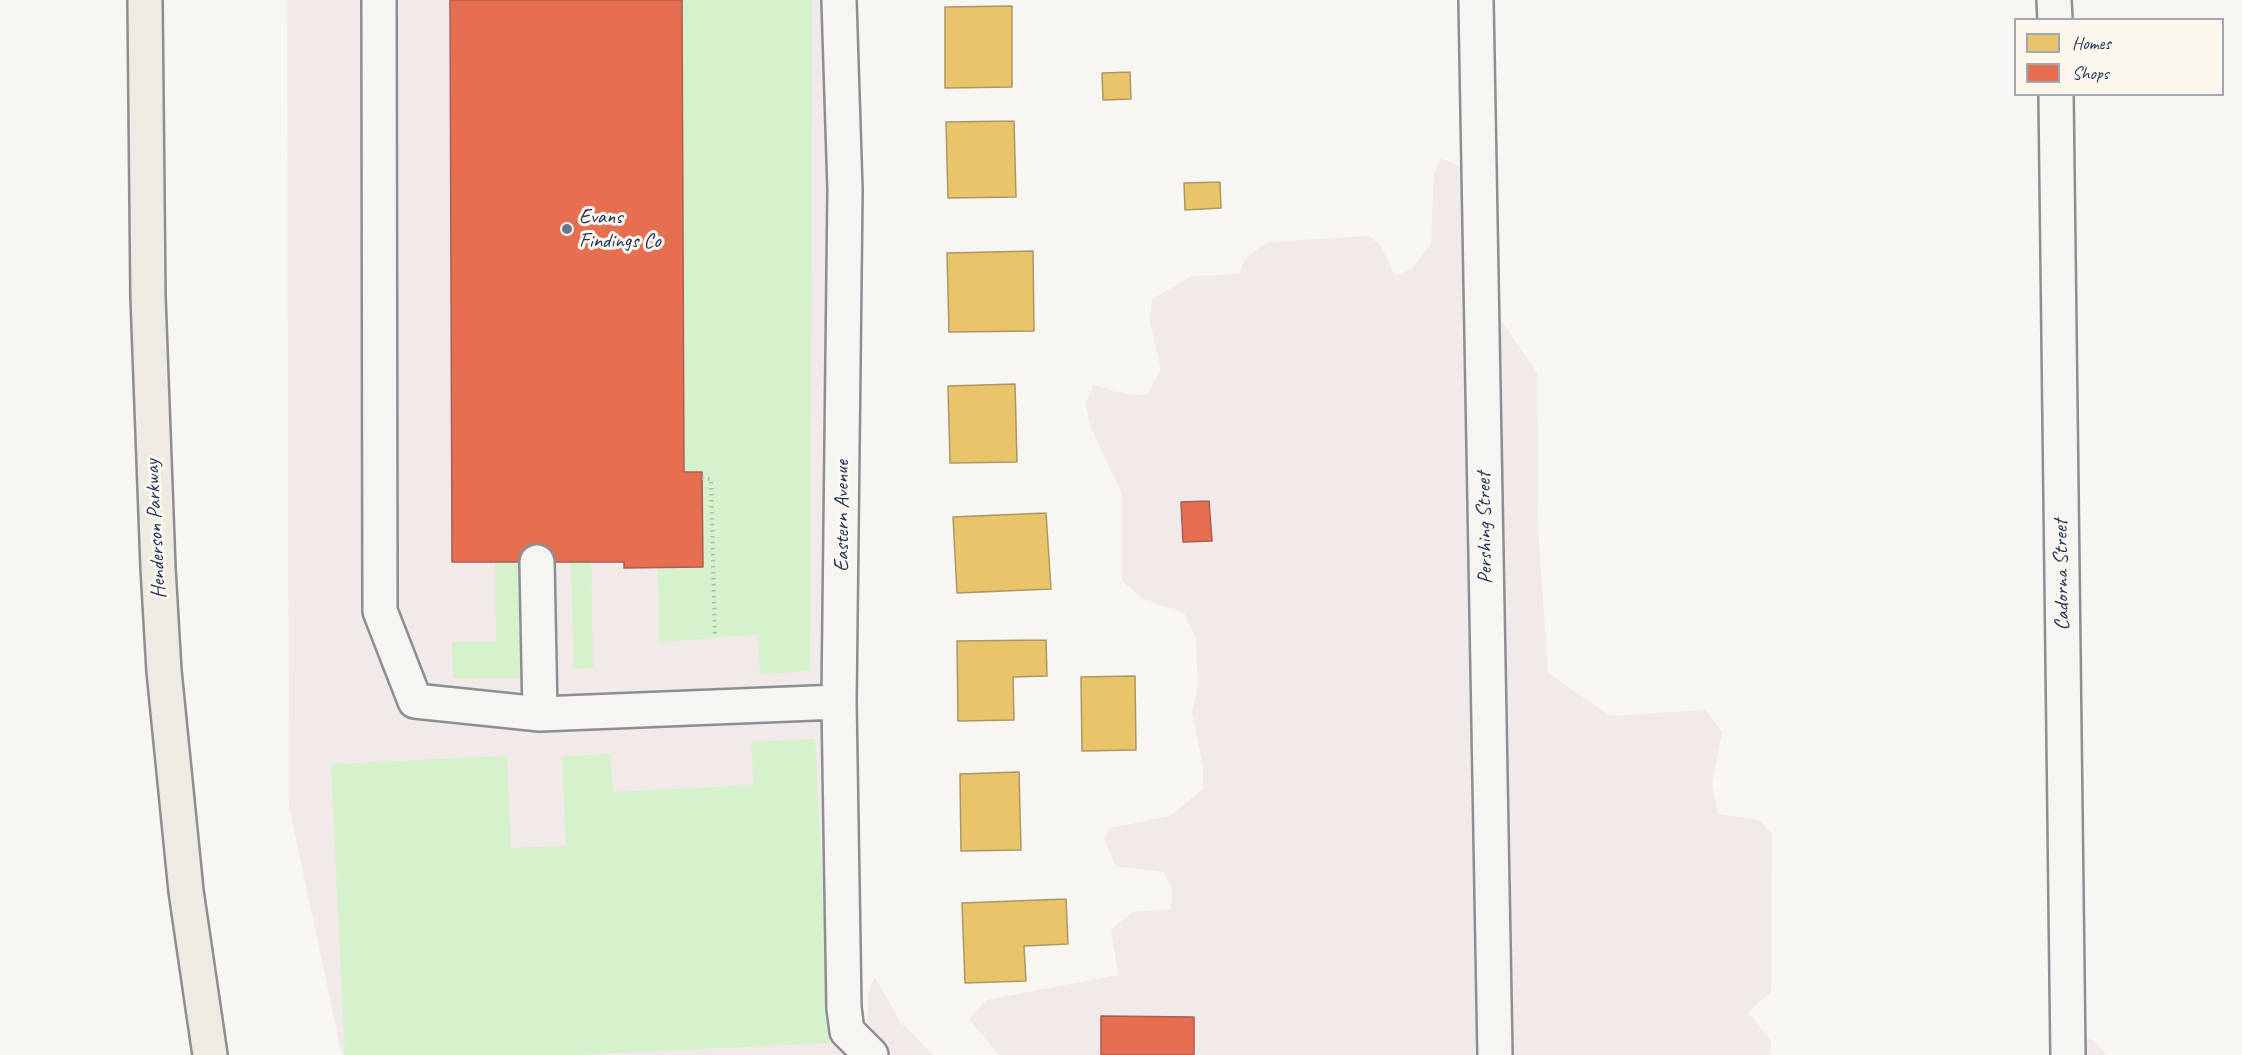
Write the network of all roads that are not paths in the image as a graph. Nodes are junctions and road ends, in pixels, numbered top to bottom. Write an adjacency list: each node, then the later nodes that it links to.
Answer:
1 (145, 0): 11 (main road, Henderson Parkway)
2 (380, 0): 10 (street)
3 (839, 0): 9 (street, Eastern Avenue)
4 (1476, 0): 13 (street, Pershing Street)
5 (2054, 0): 6 (street)
6 (2055, 18)
7 (2056, 96): 14 (street, Cadorna Street)
8 (537, 562): 10 (street)
9 (839, 702): 10 (street); 12 (street, Eastern Avenue)
10 (540, 714)
11 (210, 1055)
12 (871, 1055)
13 (1495, 1055)
14 (2068, 1055)

